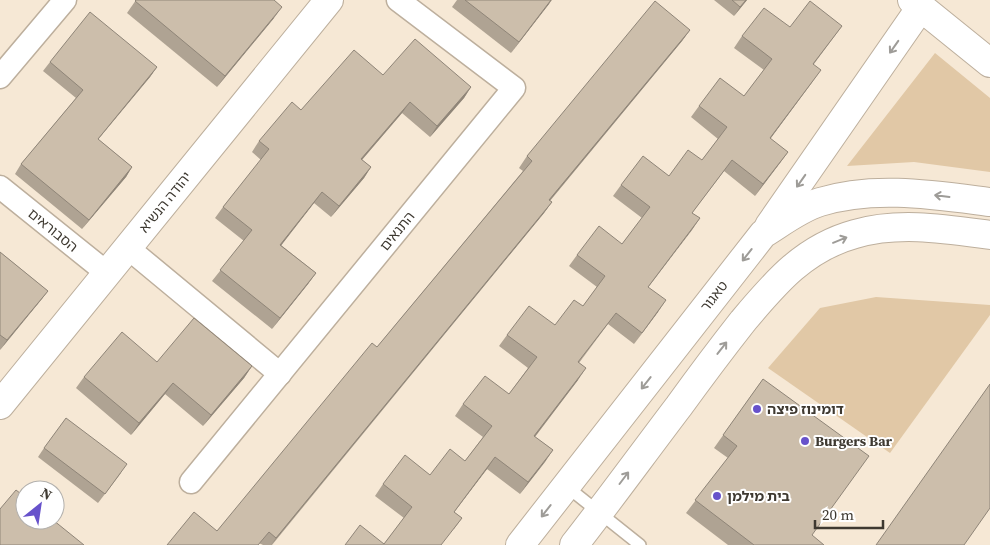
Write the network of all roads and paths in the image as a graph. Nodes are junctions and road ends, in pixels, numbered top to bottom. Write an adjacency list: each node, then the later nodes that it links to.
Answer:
1 (65, 0): 6 (street)
2 (329, 0): 11 (street, יהודה הנשיא)
3 (398, 0): 13 (street, התנאים)
4 (917, 4): 5 (street); 9 (street, one-way to 9)
5 (990, 62)
6 (0, 78)
7 (0, 187): 12 (street, הסבוראים)
8 (990, 202): 9 (street, טאגור, one-way to 9)
9 (763, 234): 16 (street, טאגור, one-way to 16)
10 (990, 236): 17 (street, one-way to 10)
11 (128, 248): 12 (street, יהודה הנשיא); 13 (street)
12 (107, 274): 14 (street, יהודה הנשיא)
13 (280, 374): 15 (street, התנאים)
14 (0, 405)
15 (191, 482)
16 (566, 486): 17 (lane); 18 (street, טאגור, one-way to 18)
17 (599, 513): 19 (street); 20 (lane)
18 (520, 545)
19 (574, 545)
20 (640, 545)

